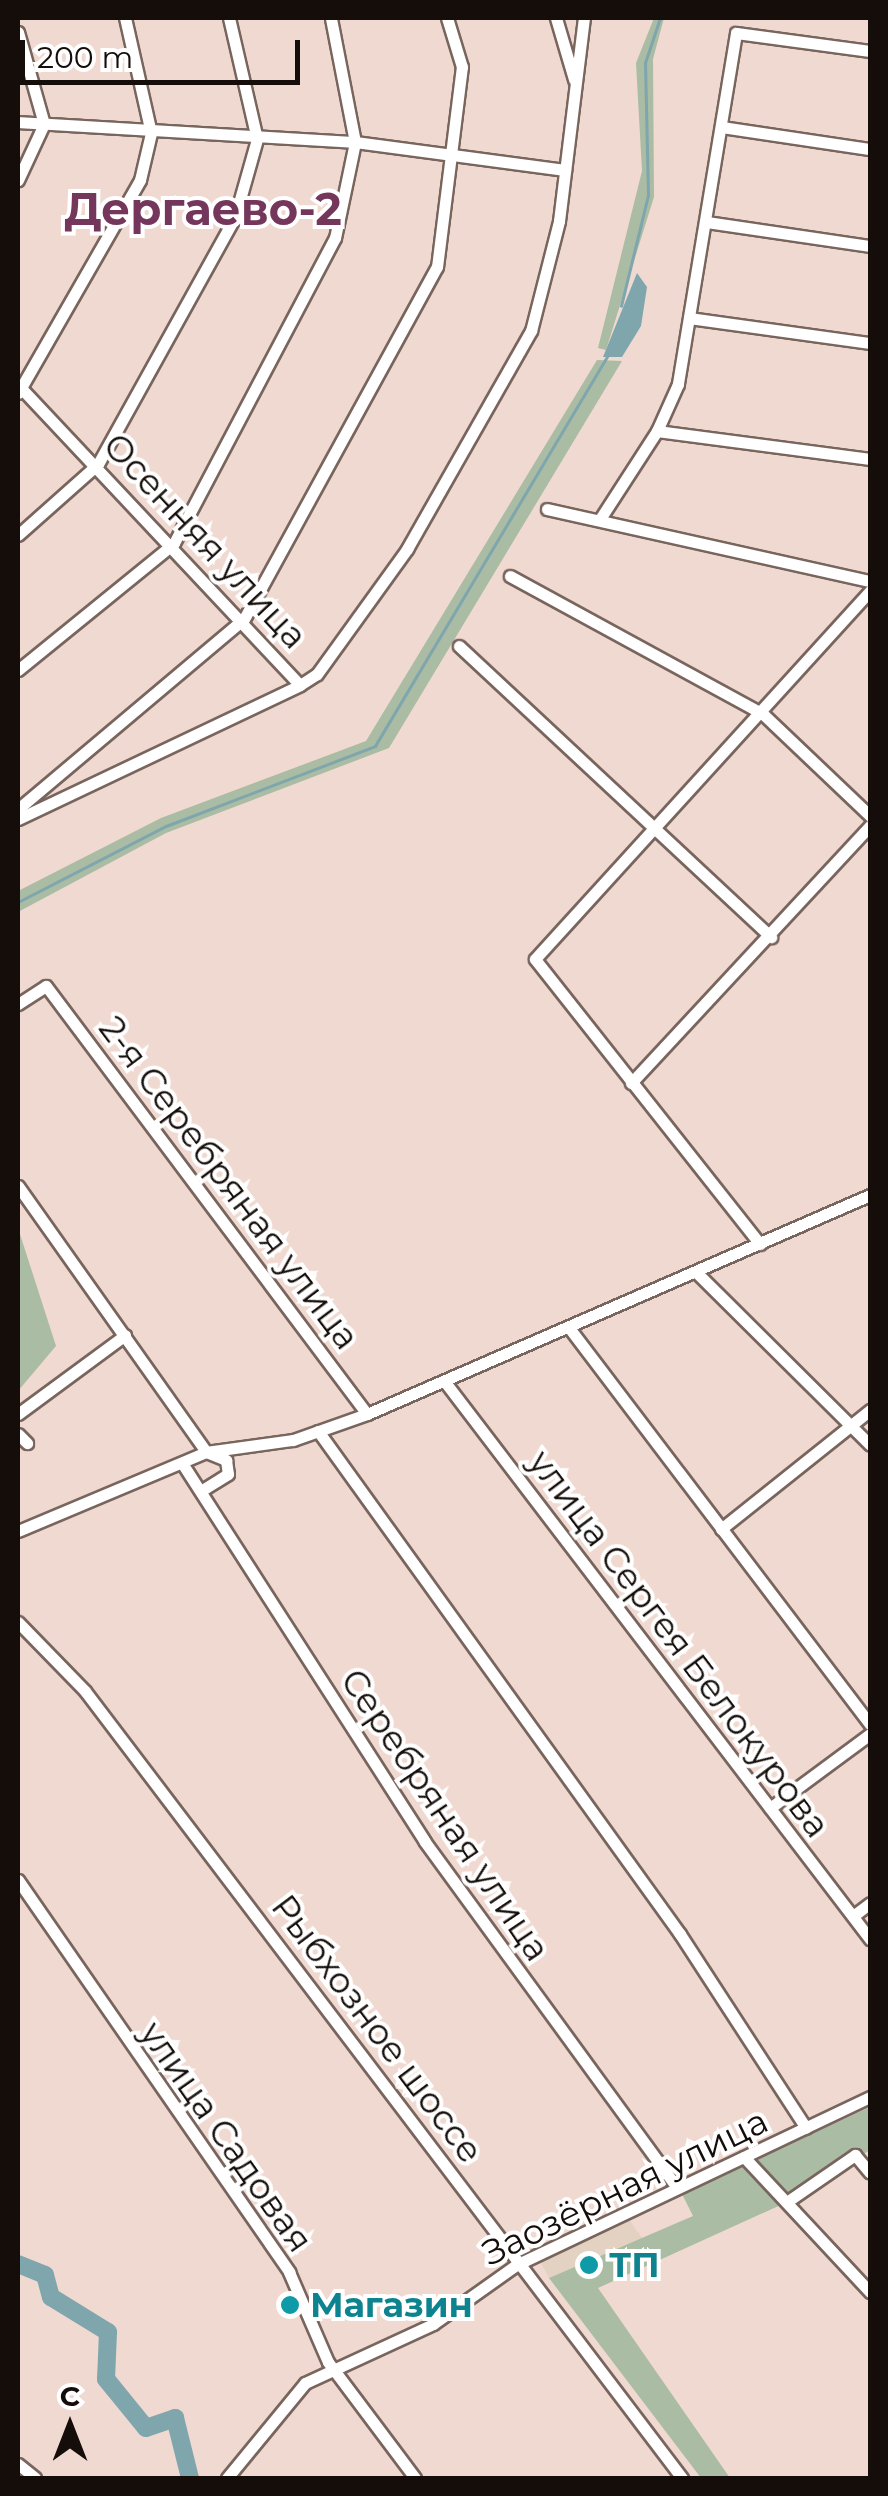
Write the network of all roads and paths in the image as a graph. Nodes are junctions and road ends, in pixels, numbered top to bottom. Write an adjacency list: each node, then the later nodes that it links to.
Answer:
1 (125, 18): 13 (street)
2 (228, 18): 14 (street)
3 (331, 18): 15 (street)
4 (446, 18): 17 (street)
5 (556, 18): 9 (street)
6 (584, 18): 9 (street, Осенняя улица)
7 (18, 32): 11 (street)
8 (870, 51): 12 (street)
9 (576, 84): 18 (street, Осенняя улица)
10 (18, 122): 11 (street)
11 (44, 124): 13 (street); 19 (street)
12 (722, 127): 16 (street); 20 (street)
13 (151, 133): 14 (street); 24 (street)
14 (257, 139): 15 (street); 27 (street)
15 (355, 142): 17 (street); 31 (street)
16 (870, 149)
17 (456, 157): 18 (street); 35 (street)
18 (565, 170): 38 (street, Осенняя улица)
19 (18, 180)
20 (708, 222): 21 (street); 22 (street)
21 (870, 246)
22 (689, 318): 23 (street); 25 (street)
23 (870, 344)
24 (20, 391): 27 (street, Осенняя улица)
25 (657, 431): 26 (street); 29 (street)
26 (870, 459)
27 (98, 464): 30 (street); 31 (street, Осенняя улица)
28 (547, 509): 29 (street)
29 (600, 519): 33 (street)
30 (18, 536)
31 (174, 542): 35 (street, Осенняя улица); 37 (street)
32 (510, 576): 39 (street)
33 (870, 581)
34 (870, 591): 39 (street)
35 (244, 619): 38 (street, Осенняя улица); 40 (street)
36 (459, 646): 44 (street)
37 (18, 670)
38 (300, 685): 42 (street)
39 (763, 714): 41 (street); 44 (street)
40 (18, 809)
41 (870, 816)
42 (18, 819)
43 (870, 826): 45 (street)
44 (656, 828): 45 (street); 47 (street)
45 (770, 938): 47 (street)
46 (18, 1004): 57 (street, 2-я Серебряная улица)
47 (631, 1083): 50 (street)
48 (18, 1186): 53 (street)
49 (870, 1195): 50 (street)
50 (760, 1244): 51 (street)
51 (696, 1272): 52 (street); 58 (street)
52 (570, 1329): 54 (street); 64 (street)
53 (125, 1335): 56 (street); 61 (street)
54 (445, 1382): 57 (street); 69 (street, улица Сергея Белокурова)
55 (870, 1410): 58 (street)
56 (18, 1414)
57 (368, 1414): 59 (street)
58 (852, 1428): 60 (street); 64 (street)
59 (318, 1432): 61 (street); 75 (street)
60 (870, 1445)
61 (206, 1452): 62 (street); 63 (street)
62 (182, 1463): 63 (street, Серебряная улица); 65 (street)
63 (201, 1492): 78 (street, Серебряная улица)
64 (722, 1530): 67 (street)
65 (18, 1531)
66 (18, 1622): 80 (street, Рыбхозное шоссе)
67 (870, 1724)
68 (870, 1734): 69 (street)
69 (770, 1808): 72 (street, улица Сергея Белокурова)
70 (18, 1880): 82 (street, улица Садовая)
71 (870, 1902): 72 (street)
72 (853, 1916): 73 (street, улица Сергея Белокурова)
73 (870, 1939)
74 (870, 2097): 75 (street, Заозёрная улица)
75 (806, 2128): 76 (street, Заозёрная улица)
76 (744, 2157): 78 (street, Заозёрная улица); 79 (street)
77 (870, 2173): 79 (street)
78 (677, 2187): 80 (street, Заозёрная улица)
79 (791, 2199): 81 (street)
80 (516, 2264): 82 (street, Заозёрная улица); 87 (street, Рыбхозное шоссе)
81 (870, 2292)
82 (338, 2374): 85 (street, Заозёрная улица); 86 (street, улица Садовая)
83 (18, 2464): 84 (street)
84 (34, 2478)
85 (227, 2478)
86 (414, 2478)
87 (682, 2478)

